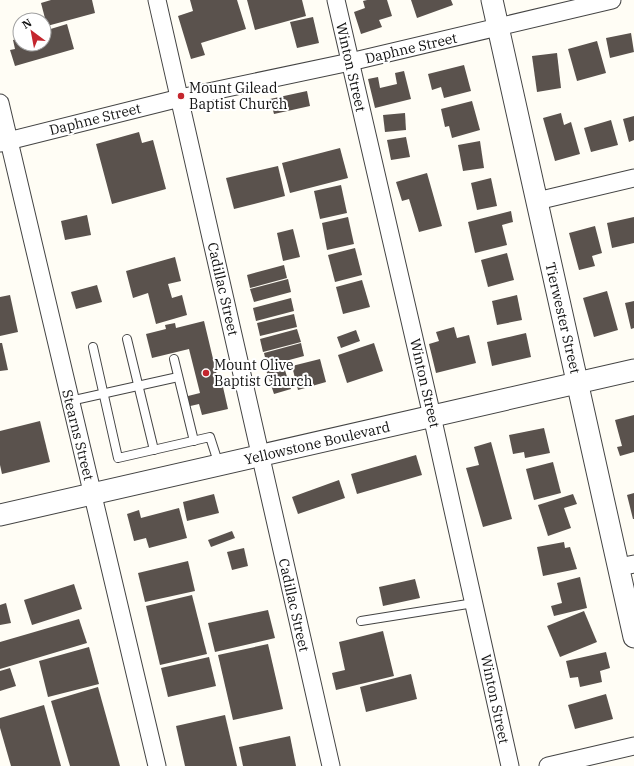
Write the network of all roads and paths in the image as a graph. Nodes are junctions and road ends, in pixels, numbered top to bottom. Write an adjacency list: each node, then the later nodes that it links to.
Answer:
1 (157, 0): 7 (street, Cadillac Street)
2 (336, 0): 6 (street, Winton Street)
3 (492, 0): 5 (street, Tierwester Street)
4 (612, 0): 5 (street, Daphne Street)
5 (498, 27): 6 (street, Daphne Street); 11 (street, Tierwester Street)
6 (350, 62): 7 (street, Daphne Street); 21 (street, Winton Street)
7 (180, 98): 9 (street, Daphne Street); 24 (street, Cadillac Street)
8 (0, 103): 9 (street, Stearns Street)
9 (4, 142): 20 (street, Stearns Street)
10 (634, 178): 11 (street)
11 (537, 201): 17 (street, Tierwester Street)
12 (127, 339): 18 (lane)
13 (93, 347): 19 (lane)
14 (174, 359): 16 (lane)
15 (634, 370): 17 (street, Yellowstone Boulevard)
16 (178, 376): 18 (lane); 22 (lane)
17 (578, 383): 21 (street, Yellowstone Boulevard); 28 (street, Tierwester Street)
18 (138, 386): 19 (lane); 23 (lane)
19 (104, 394): 20 (lane); 23 (lane)
20 (70, 401): 26 (street, Stearns Street)
21 (432, 416): 24 (street, Yellowstone Boulevard); 29 (street, Winton Street)
22 (194, 441): 23 (lane); 25 (lane)
23 (154, 450)
24 (260, 456): 25 (street, Yellowstone Boulevard); 34 (street, Cadillac Street)
25 (219, 465): 26 (street, Yellowstone Boulevard)
26 (93, 494): 27 (street, Yellowstone Boulevard); 33 (street, Stearns Street)
27 (0, 515)
28 (626, 566): 31 (street, Tierwester Street)
29 (474, 603): 30 (lane); 35 (street, Winton Street)
30 (361, 621)
31 (634, 637)
32 (634, 746): 36 (street)
33 (157, 766)
34 (331, 766)
35 (510, 766)
36 (548, 766)

